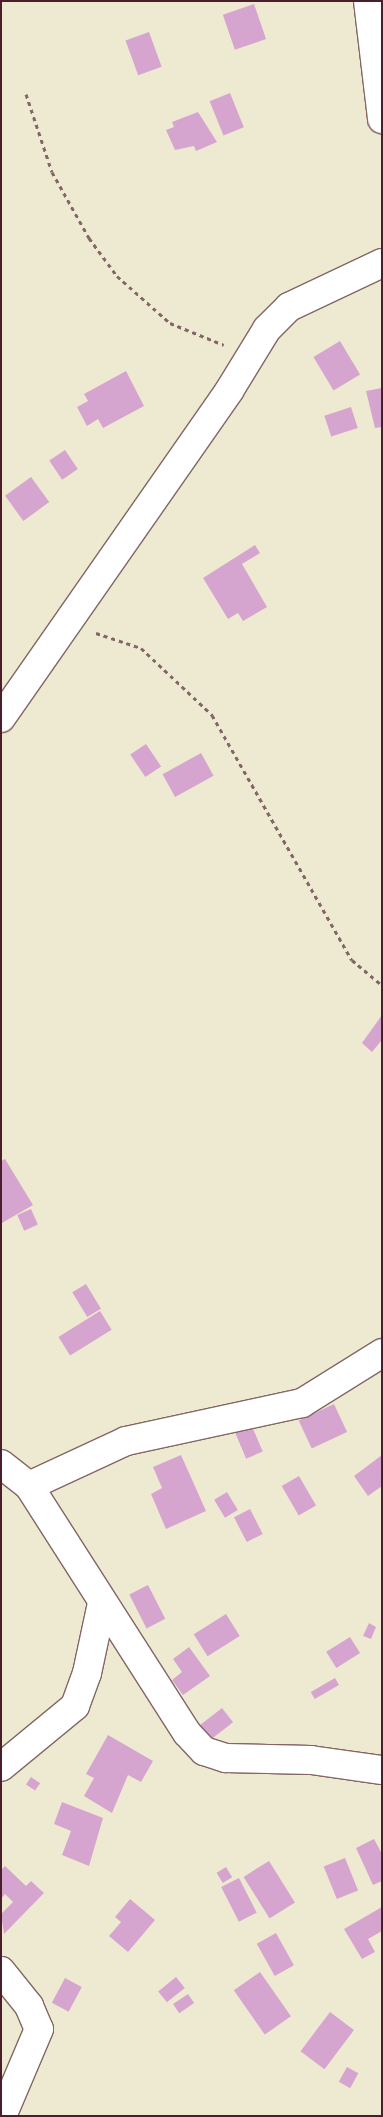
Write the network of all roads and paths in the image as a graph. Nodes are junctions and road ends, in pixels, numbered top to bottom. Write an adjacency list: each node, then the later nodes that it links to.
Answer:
1 (368, 1): 3 (street)
2 (26, 94): 5 (path)
3 (382, 119)
4 (382, 263): 5 (street)
5 (251, 356): 6 (street)
6 (64, 624): 7 (street); 8 (path)
7 (1, 718)
8 (382, 985)
9 (382, 1353): 11 (street)
10 (1, 1464): 11 (street)
11 (29, 1486): 12 (street)
12 (102, 1603): 13 (street); 14 (street)
13 (1, 1767)
14 (382, 1770)
15 (1, 1971): 16 (street)
16 (2, 2116)

